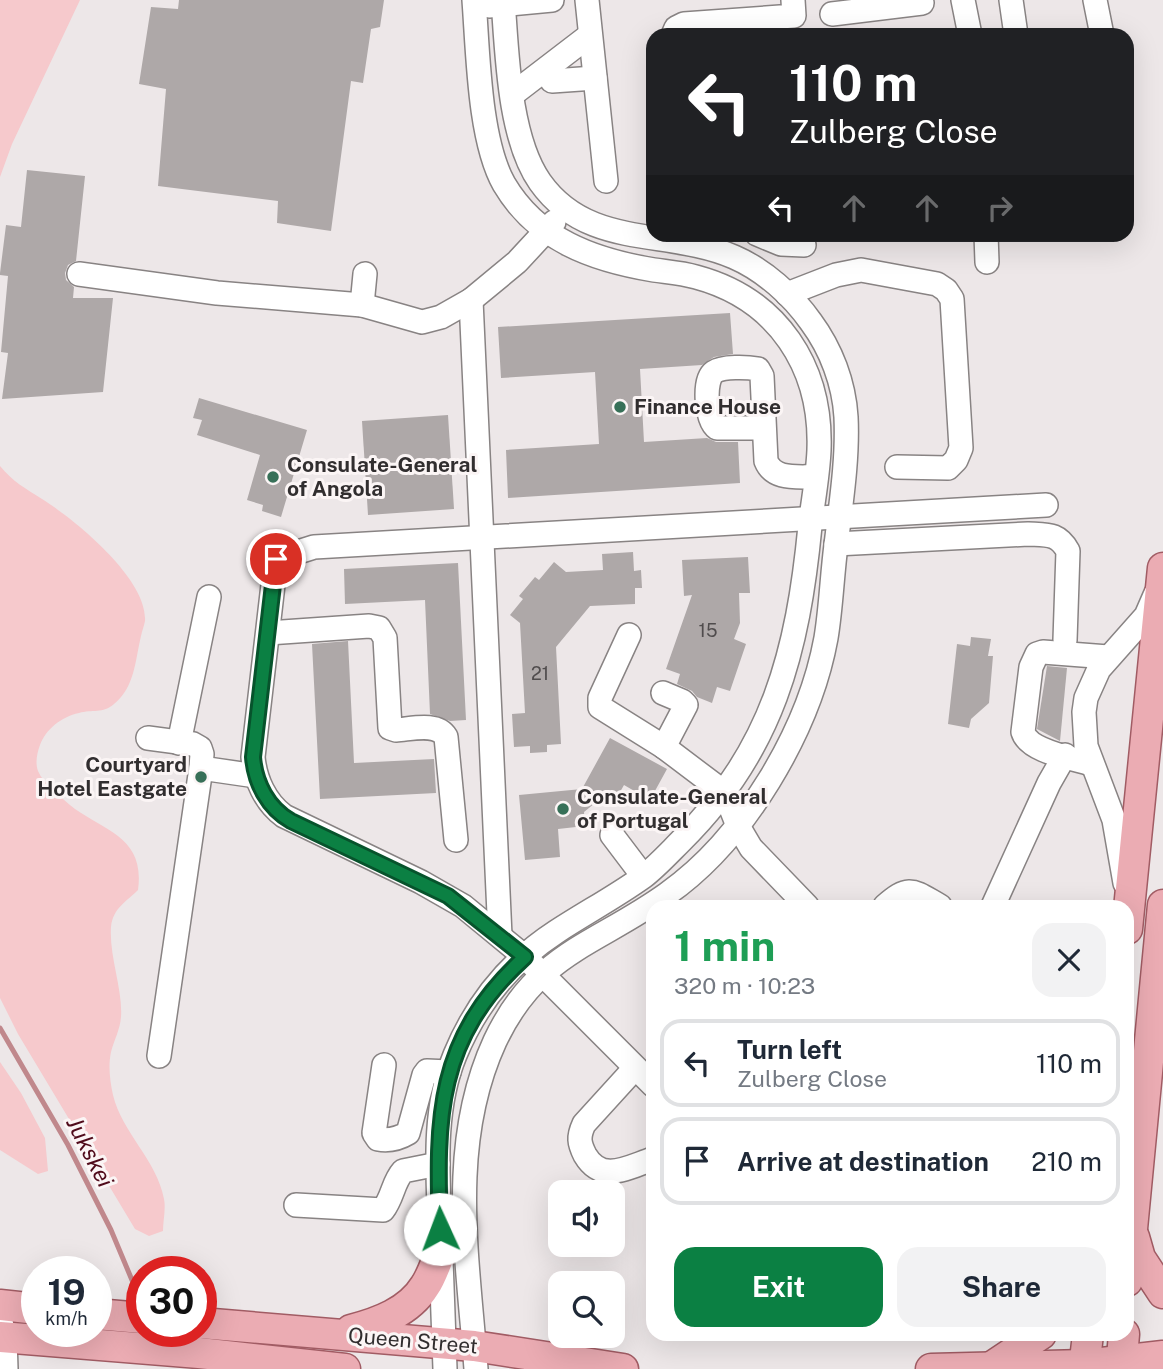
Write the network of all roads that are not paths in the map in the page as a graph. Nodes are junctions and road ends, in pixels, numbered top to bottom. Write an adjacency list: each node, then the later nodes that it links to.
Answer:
1 (552, 0): 7 (street)
2 (587, 0): 15 (street)
3 (963, 0): 12 (street)
4 (1011, 0): 13 (street)
5 (1096, 0): 14 (street)
6 (474, 3): 7 (street); 21 (street)
7 (503, 3): 18 (street)
8 (922, 4): 9 (street)
9 (832, 16)
10 (795, 17): 11 (street)
11 (676, 28)
12 (969, 28)
13 (1015, 28)
14 (1101, 28)
15 (590, 35): 16 (street); 18 (street)
16 (595, 78): 17 (street); 19 (street)
17 (552, 81)
18 (513, 94): 20 (street)
19 (607, 181)
20 (564, 208): 21 (street); 22 (street)
21 (546, 232): 31 (street); 35 (street)
22 (646, 235)
23 (712, 242): 30 (street)
24 (776, 242): 26 (street)
25 (986, 242): 27 (street)
26 (804, 245)
27 (987, 262)
28 (79, 274): 32 (street)
29 (365, 274): 32 (street)
30 (787, 294): 34 (street); 37 (street)
31 (471, 300): 32 (street); 39 (street)
32 (362, 305)
33 (764, 428): 35 (street)
34 (897, 467)
35 (816, 477): 38 (street)
36 (1046, 505): 37 (street)
37 (839, 517): 38 (street); 40 (street)
38 (811, 519): 39 (street); 41 (street)
39 (481, 536): 45 (street); 71 (street)
40 (836, 544): 42 (street); 47 (street)
41 (806, 565): 42 (street); 57 (street)
42 (833, 567): 58 (street)
43 (1163, 573): 48 (street); 68 (main road)
44 (209, 597): 51 (street)
45 (268, 633): 56 (street); 60 (street)
46 (629, 635): 52 (street)
47 (1065, 640)
48 (1108, 657): 53 (street); 54 (street)
49 (663, 693): 52 (street)
50 (148, 738): 51 (street)
51 (179, 743): 55 (street)
52 (664, 747): 57 (street)
53 (1065, 755): 54 (street); 66 (street)
54 (1091, 764): 67 (street)
55 (201, 768): 56 (street); 74 (street)
56 (256, 776): 71 (street)
57 (725, 793): 58 (street); 61 (street)
58 (738, 826): 62 (street); 63 (street)
59 (612, 835): 61 (street)
60 (456, 840)
61 (643, 876): 72 (street)
62 (657, 900)
63 (801, 900)
64 (892, 900): 65 (street)
65 (928, 900)
66 (996, 900)
67 (1125, 900)
68 (1130, 900)
69 (1163, 905): 81 (main road)
70 (646, 906): 73 (street)
71 (500, 936): 72 (street)
72 (525, 957): 73 (street); 77 (street)
73 (542, 974): 76 (street); 96 (street)
74 (159, 1056)
75 (384, 1065): 77 (street)
76 (635, 1068): 78 (street); 79 (street)
77 (449, 1072): 80 (street)
78 (646, 1078)
79 (646, 1161)
80 (438, 1164): 82 (street); 84 (street)
81 (1134, 1196)
82 (296, 1205)
83 (1134, 1237): 85 (main road)
84 (441, 1251): 90 (main road); 94 (street)
85 (1163, 1293)
86 (0, 1305): 87 (main road)
87 (21, 1307)
88 (217, 1324): 90 (main road, Queen Street)
89 (2, 1331): 99 (street); 100 (main road, Queen Street)
90 (337, 1334): 94 (main road, Queen Street)
91 (1030, 1341): 97 (main road)
92 (1087, 1341): 98 (main road)
93 (1122, 1355): 95 (main road); 98 (main road)
94 (445, 1356): 96 (main road, Queen Street)
95 (1163, 1356)
96 (475, 1358): 101 (main road, Queen Street)
97 (992, 1366): 98 (main road); 102 (main road)
98 (1084, 1367)
99 (6, 1369)
100 (345, 1369)
101 (623, 1369)
102 (931, 1369)

